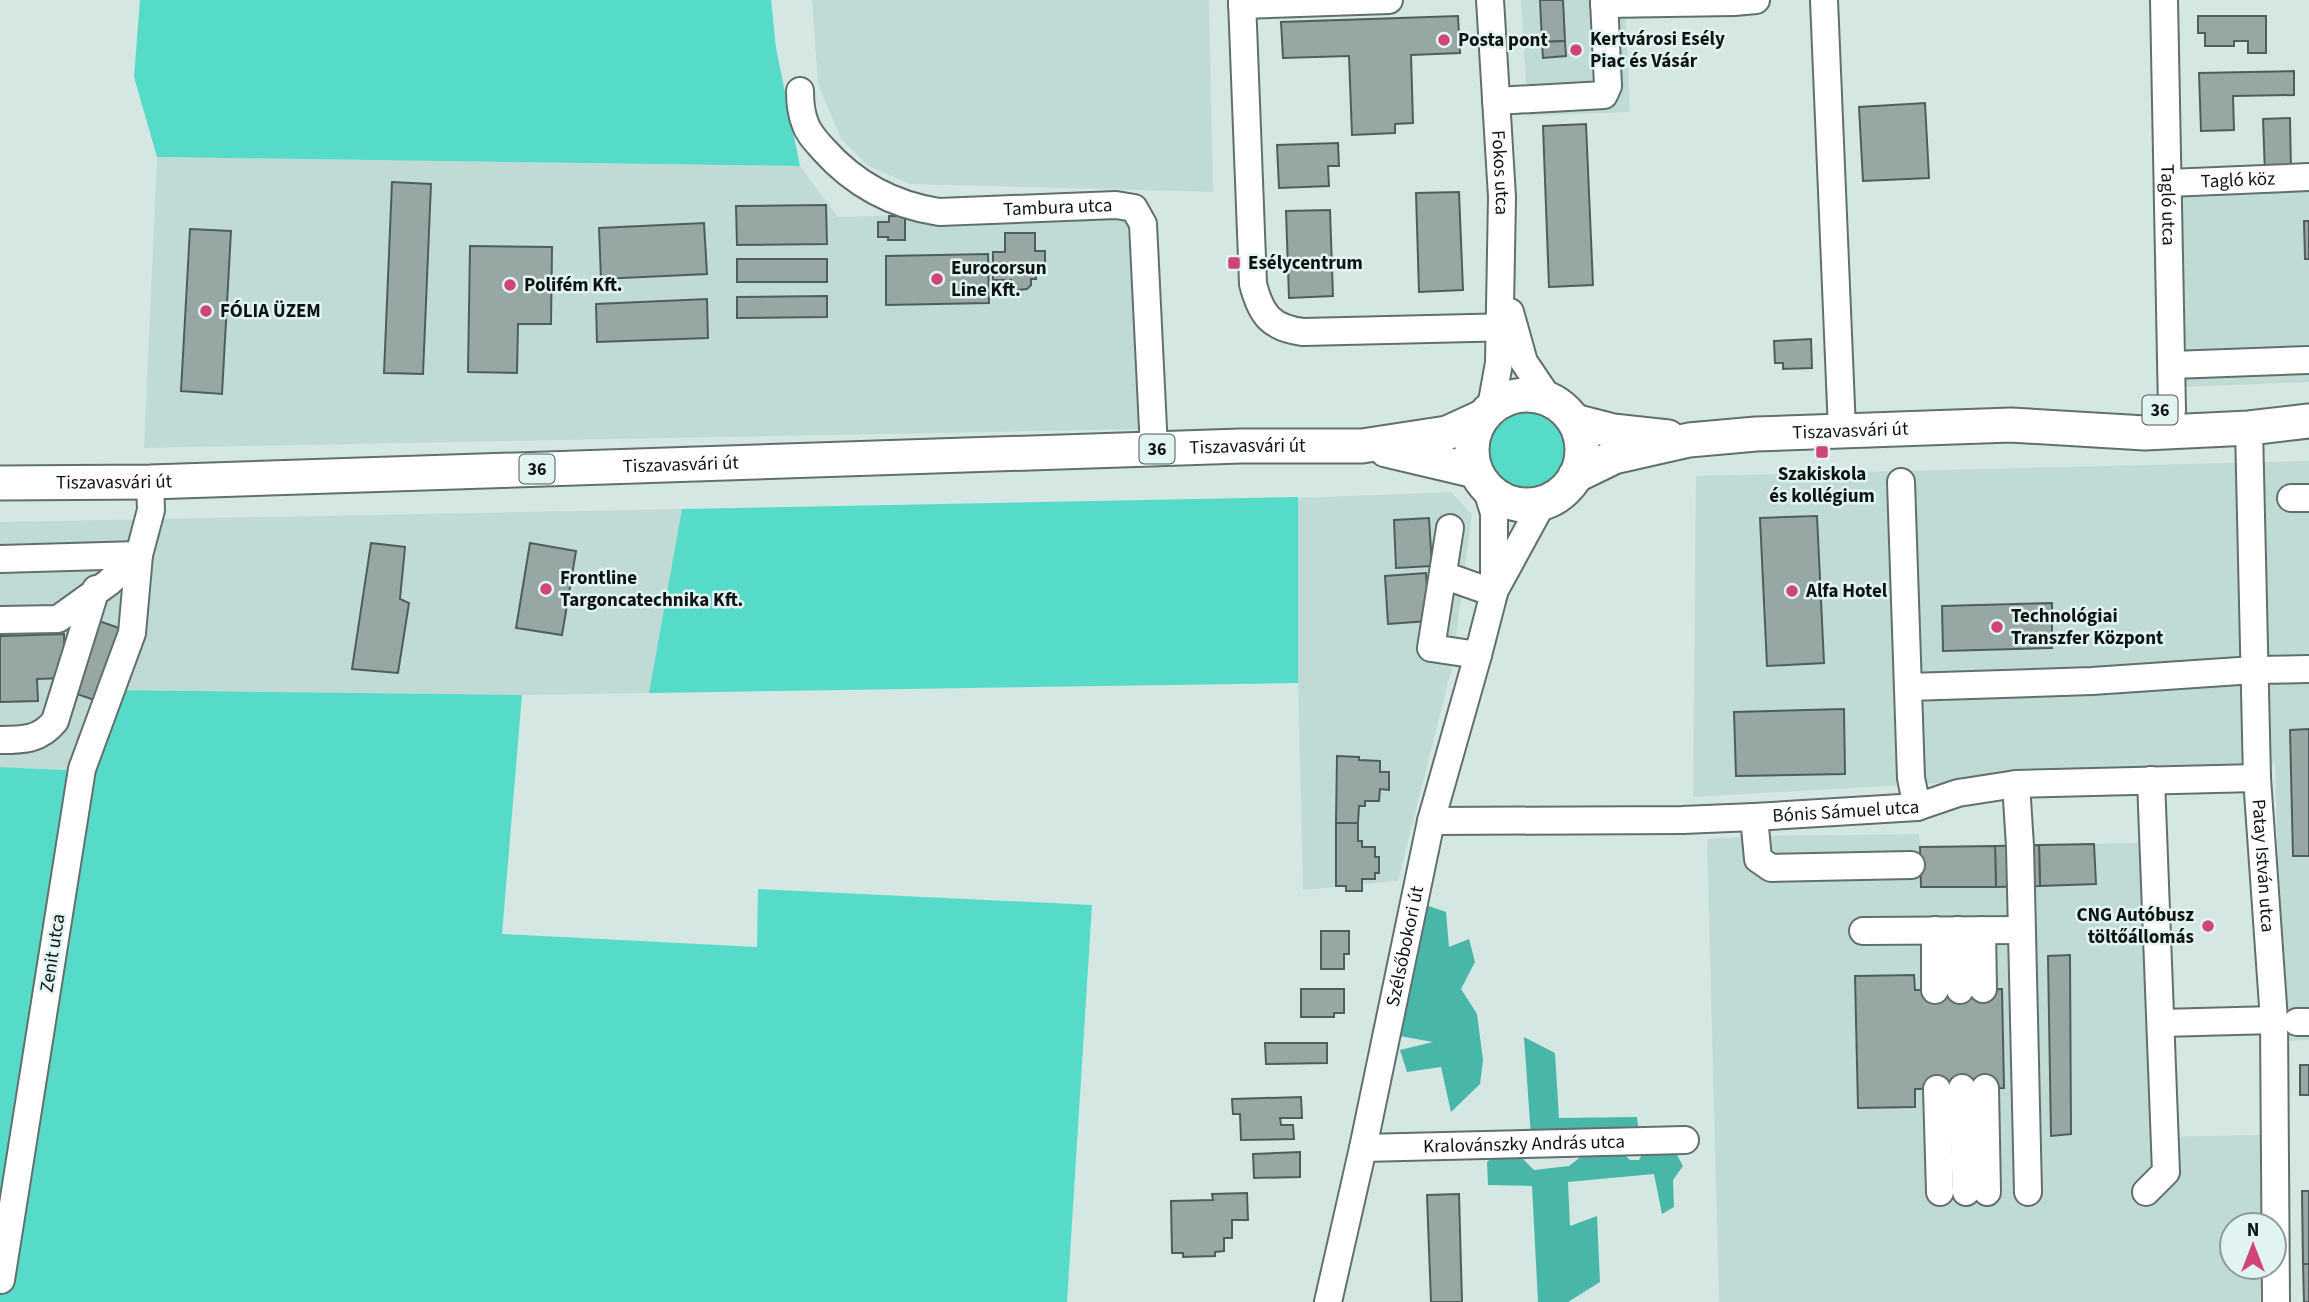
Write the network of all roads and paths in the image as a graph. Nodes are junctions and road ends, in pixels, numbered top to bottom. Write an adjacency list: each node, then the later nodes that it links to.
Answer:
1 (1389, 0): 6 (street)
2 (1490, 0): 10 (street, Fokos utca)
3 (1756, 0): 7 (street)
4 (1824, 0): 24 (street)
5 (2164, 0): 12 (street, Tagló utca)
6 (1292, 2): 8 (street)
7 (1604, 2): 10 (street)
8 (1242, 3): 13 (street)
9 (800, 91): 27 (street, Tambura utca)
10 (1496, 101): 13 (street, Fokos utca)
11 (2309, 177): 12 (street, Tagló köz)
12 (2168, 183): 15 (street, Tagló utca)
13 (1504, 334): 16 (street); 19 (street, Fokos utca)
14 (2309, 360): 15 (street)
15 (2172, 365): 17 (street, Tagló utca)
16 (1549, 399): 19 (main road, 36); 20 (main road, 36)
17 (2172, 410): 18 (main road, Tiszavasvári út / 36); 22 (main road, Tiszavasvári út / 36)
18 (2309, 411)
19 (1487, 412): 26 (main road, 36); 29 (main road)
20 (1574, 421): 25 (main road, 36); 28 (main road)
21 (2309, 421): 23 (main road, Tiszavasvári út / 36)
22 (2011, 425): 23 (main road, Tiszavasvári út / 36); 24 (main road, Tiszavasvári út / 36)
23 (2249, 428): 43 (street, Patay István utca)
24 (1842, 430): 25 (main road, Tiszavasvári út / 36)
25 (1689, 440): 28 (main road, 36)
26 (1362, 446): 27 (main road, Tiszavasvári út / 36); 29 (main road, 36)
27 (1154, 449): 30 (main road, Tiszavasvári út / 36)
28 (1575, 476): 33 (main road, 36)
29 (1480, 479): 33 (main road, 36); 39 (street)
30 (150, 482): 32 (main road, Tiszavasvári út / 36); 35 (street, Zenit utca)
31 (1901, 482): 44 (street)
32 (0, 483)
33 (1543, 502): 39 (street)
34 (1450, 528): 37 (street)
35 (139, 555): 36 (street); 38 (street); 64 (street, Zenit utca)
36 (0, 559)
37 (1443, 575): 39 (street); 41 (street)
38 (96, 589): 40 (street); 45 (street)
39 (1494, 593): 41 (street, Szélsőbokori út)
40 (0, 620)
41 (1478, 655): 51 (street, Szélsőbokori út)
42 (2309, 669): 43 (street)
43 (2254, 670): 44 (street); 46 (street, Patay István utca)
44 (1909, 687): 49 (street)
45 (0, 740)
46 (2257, 778): 47 (street, Bónis Sámuel utca); 56 (street, Patay István utca)
47 (2151, 780): 48 (street, Bónis Sámuel utca); 57 (street)
48 (2016, 784): 49 (street, Bónis Sámuel utca); 54 (street)
49 (1917, 807): 50 (street, Bónis Sámuel utca)
50 (1754, 817): 51 (street, Bónis Sámuel utca); 52 (street)
51 (1431, 821): 60 (street, Szélsőbokori út)
52 (1911, 865)
53 (1958, 930): 53 (street); 54 (street); 55 (street)
54 (2021, 930): 62 (street)
55 (1863, 931)
56 (2293, 1021): 57 (street); 66 (street, Patay István utca)
57 (2161, 1023): 63 (street)
58 (1961, 1088): 61 (street)
59 (1685, 1140): 60 (street, Kralovánszky András utca)
60 (1363, 1148): 65 (street, Szélsőbokori út)
61 (1964, 1192)
62 (2028, 1192)
63 (2146, 1192)
64 (1, 1280)
65 (1328, 1302)
66 (2276, 1302)

